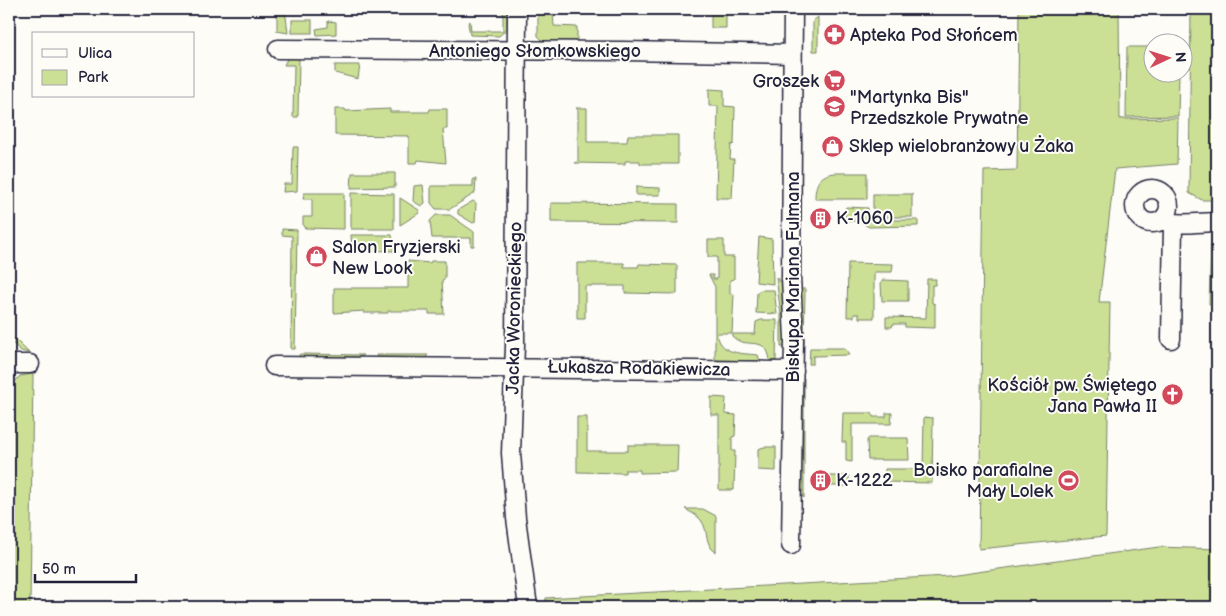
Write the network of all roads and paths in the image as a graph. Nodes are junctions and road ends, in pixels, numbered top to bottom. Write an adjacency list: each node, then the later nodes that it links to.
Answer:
1 (517, 9): 4 (street, Jacka Woronieckiego)
2 (793, 9): 5 (street, Biskupa Mariana Fulmana)
3 (278, 49): 4 (street, Antoniego Słomkowskiego)
4 (517, 51): 5 (street, Antoniego Słomkowskiego); 11 (street, Jacka Woronieckiego)
5 (792, 54): 12 (street, Biskupa Mariana Fulmana)
6 (1217, 222): 7 (street)
7 (1172, 339)
8 (9, 364): 9 (street)
9 (30, 364)
10 (274, 366): 11 (street, Łukasza Rodakiewicza)
11 (513, 367): 12 (street, Łukasza Rodakiewicza); 14 (street, Jacka Woronieckiego)
12 (794, 371): 13 (street, Biskupa Mariana Fulmana)
13 (791, 545)
14 (528, 607)

